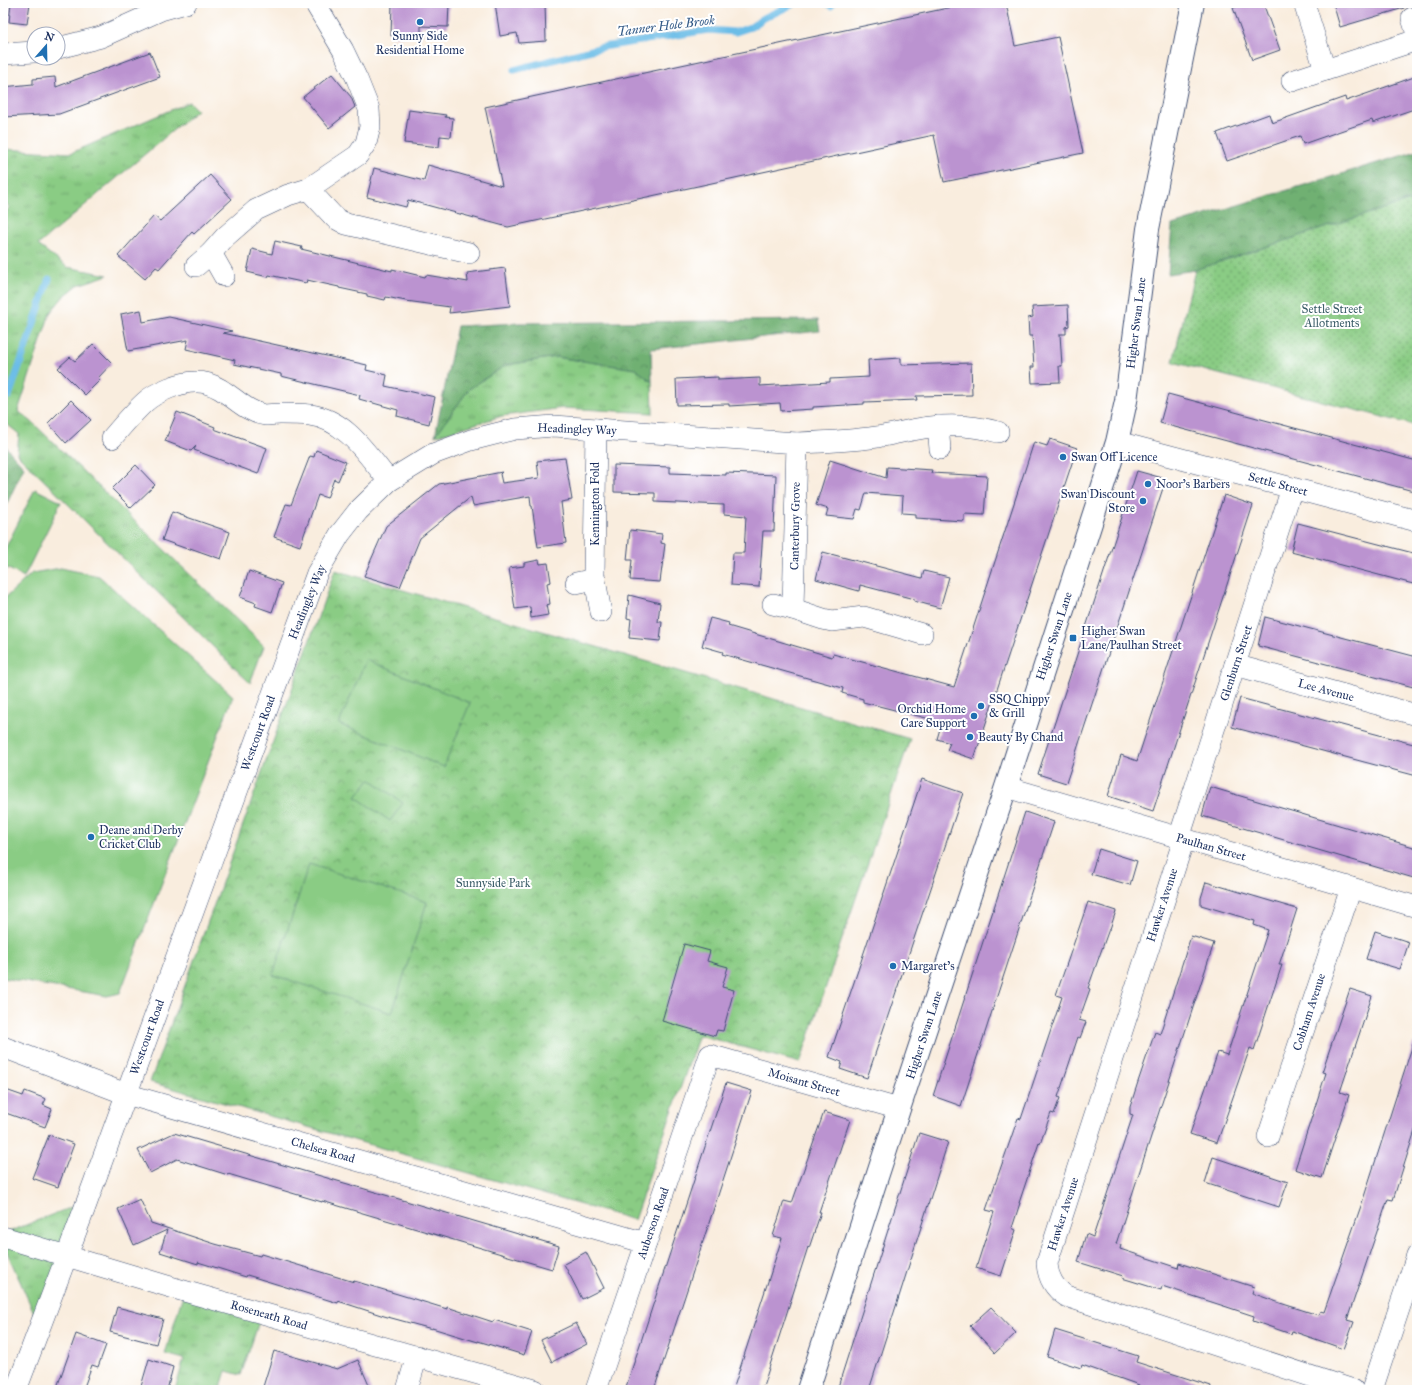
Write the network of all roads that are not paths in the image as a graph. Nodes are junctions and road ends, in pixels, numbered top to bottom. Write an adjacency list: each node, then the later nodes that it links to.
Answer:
1 (186, 3): 6 (street)
2 (314, 3): 11 (street)
3 (1193, 3): 18 (street, Higher Swan Lane)
4 (1304, 3): 9 (street)
5 (1417, 40): 9 (street)
6 (66, 46)
7 (26, 53): 8 (street)
8 (3, 54)
9 (1326, 70): 10 (street)
10 (1292, 81)
11 (308, 189): 12 (street); 13 (street)
12 (469, 252)
13 (224, 276)
14 (938, 426): 16 (street, Headingley Way); 19 (street, Headingley Way); 20 (street)
15 (596, 429): 19 (street, Headingley Way); 21 (street, Headingley Way); 24 (street, Kennington Fold)
16 (998, 432)
17 (112, 438): 21 (street)
18 (1117, 442): 22 (street, Settle Street); 29 (street, Higher Swan Lane)
19 (797, 443): 25 (street, Canterbury Grove)
20 (940, 449)
21 (389, 481): 27 (street, Headingley Way)
22 (1292, 488): 23 (street, Settle Street); 26 (street, Glenburn Street)
23 (1417, 521)
24 (602, 612)
25 (922, 634)
26 (1235, 665): 28 (street, Lee Avenue); 30 (street, Glenburn Street)
27 (276, 684): 35 (street, Westcourt Road)
28 (1417, 716)
29 (1006, 787): 30 (street, Paulhan Street); 36 (street, Higher Swan Lane)
30 (1182, 838): 31 (street, Paulhan Street); 48 (street, Hawker Avenue)
31 (1351, 888): 32 (street, Paulhan Street); 37 (street, Cobham Avenue)
32 (1417, 907)
33 (3, 1047): 35 (street, Chelsea Road)
34 (710, 1055): 36 (street, Moisant Street); 39 (street, Auberson Road)
35 (126, 1094): 39 (street, Chelsea Road); 41 (street, Westcourt Road)
36 (899, 1109): 47 (street, Higher Swan Lane)
37 (1268, 1137)
38 (3, 1237): 41 (street, Roseneath Road)
39 (646, 1243): 46 (street, Auberson Road)
40 (1417, 1255): 49 (street)
41 (66, 1256): 42 (street, Roseneath Road); 43 (street, Westcourt Road)
42 (417, 1356): 44 (street); 45 (street, Roseneath Road)
43 (16, 1390)
44 (407, 1390)
45 (535, 1390)
46 (596, 1390)
47 (808, 1390)
48 (1353, 1390)
49 (1372, 1390)

